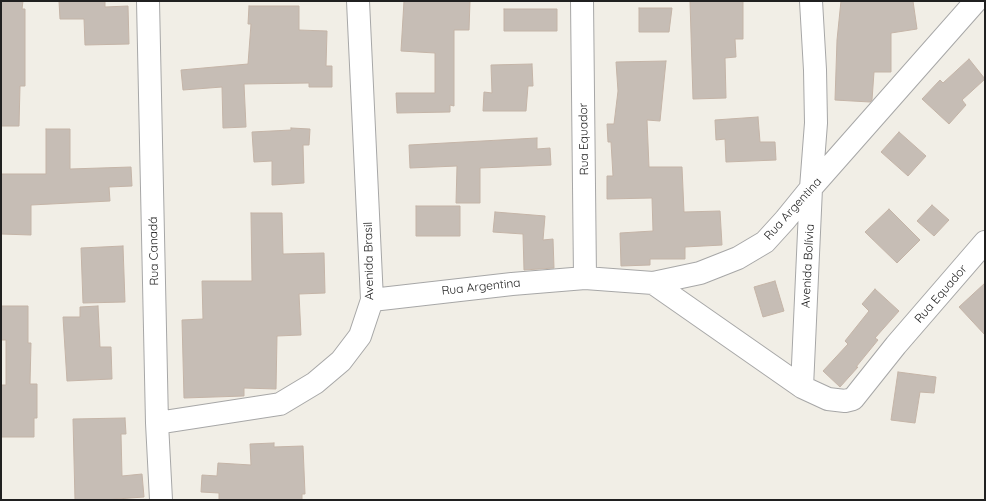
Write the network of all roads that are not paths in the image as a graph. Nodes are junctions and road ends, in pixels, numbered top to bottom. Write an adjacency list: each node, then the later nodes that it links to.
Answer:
1 (148, 1): 12 (street, Rua Canadá)
2 (358, 1): 10 (street, Avenida Brasil)
3 (582, 1): 8 (street, Rua Equador)
4 (811, 1): 6 (street, Avenida Bolívia)
5 (976, 1): 6 (street, Rua Argentina)
6 (811, 188): 9 (street, Rua Argentina); 11 (street, Avenida Bolívia)
7 (985, 242): 11 (street, Rua Equador)
8 (585, 278): 9 (street, Rua Argentina); 10 (street, Rua Argentina)
9 (652, 283): 11 (street)
10 (372, 300): 12 (street, Avenida Brasil)
11 (802, 387)
12 (157, 423): 13 (street, Rua Canadá)
13 (161, 500)

